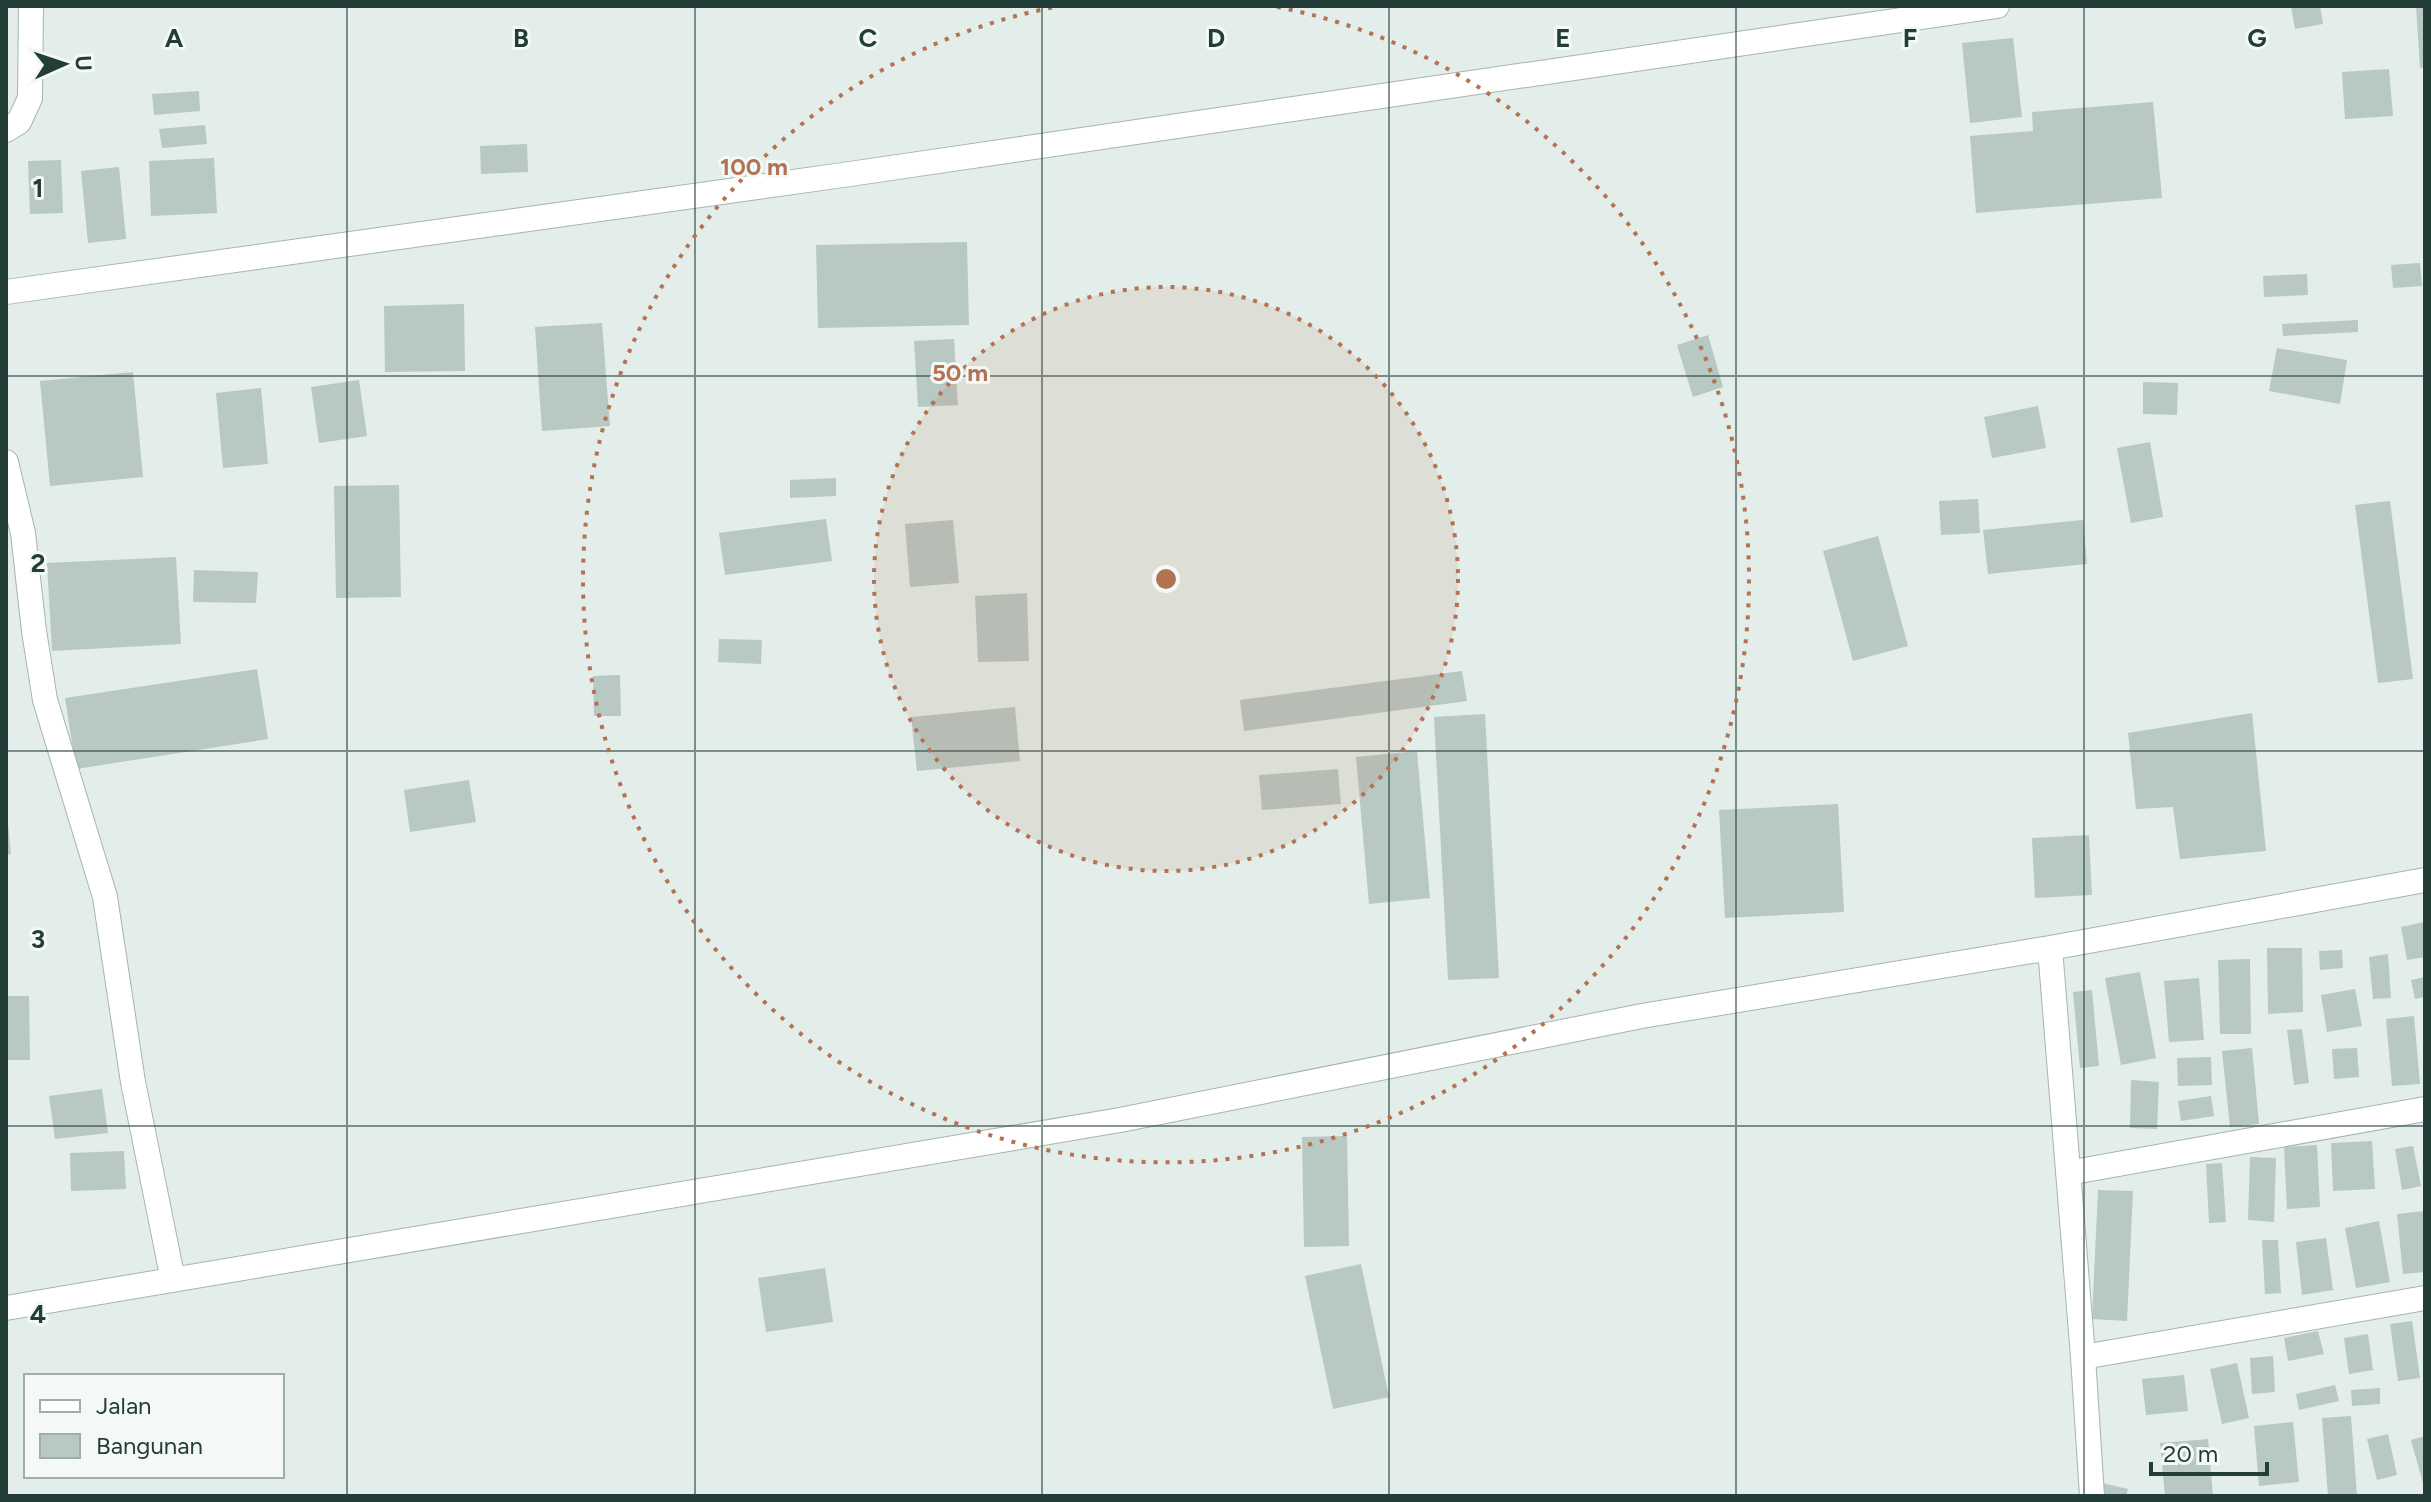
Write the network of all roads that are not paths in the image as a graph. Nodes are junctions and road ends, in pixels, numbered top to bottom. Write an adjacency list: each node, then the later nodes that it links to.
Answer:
1 (31, 6): 3 (street)
2 (1997, 6): 4 (street)
3 (6, 130)
4 (6, 292)
5 (6, 462): 10 (street)
6 (2425, 880): 7 (street)
7 (2050, 948): 9 (street); 10 (street)
8 (2425, 1109): 9 (street)
9 (2068, 1173): 13 (street)
10 (173, 1280): 12 (street)
11 (2425, 1298): 13 (street)
12 (6, 1308)
13 (2083, 1357): 14 (street)
14 (2092, 1496)

